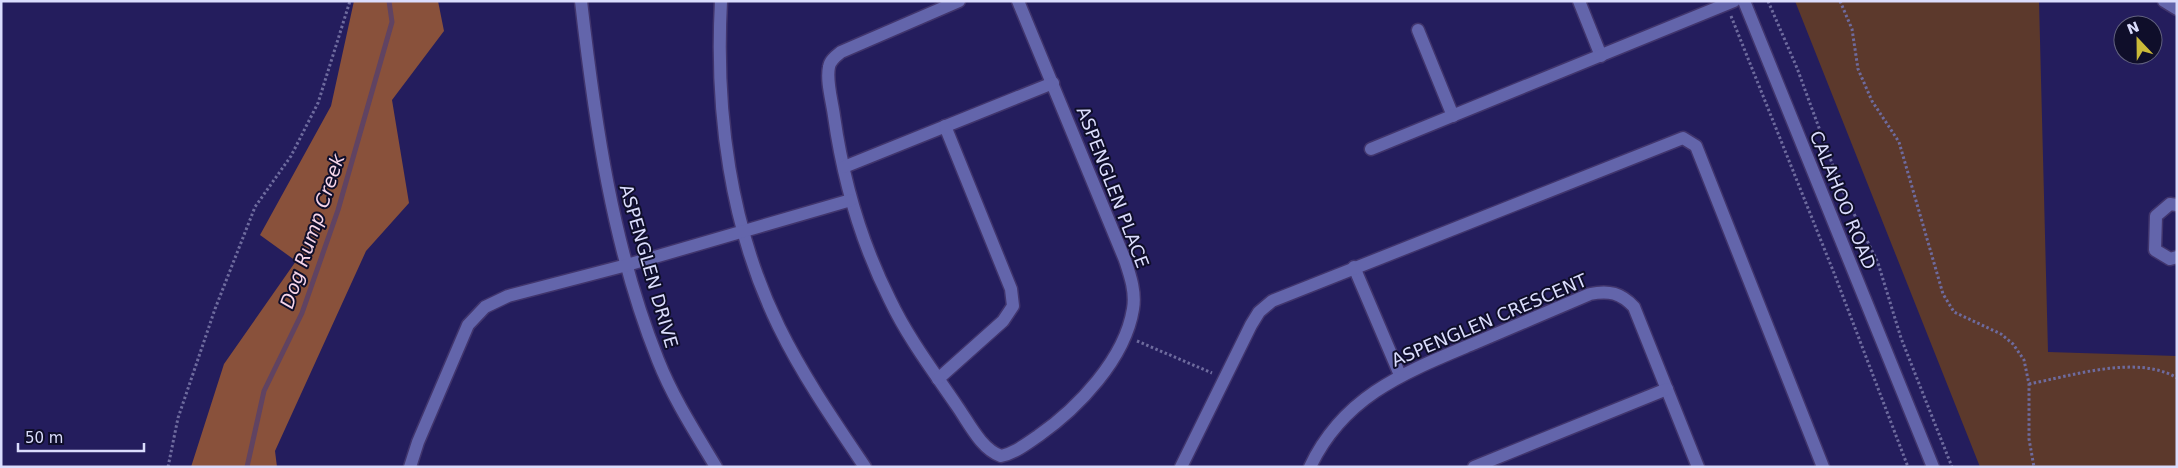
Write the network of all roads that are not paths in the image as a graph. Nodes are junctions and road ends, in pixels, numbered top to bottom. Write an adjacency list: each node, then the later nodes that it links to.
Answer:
1 (581, 1): 21 (street, ASPENGLEN DRIVE)
2 (721, 1): 19 (street)
3 (959, 1): 16 (street, ASPENGLEN PLACE)
4 (1018, 1): 12 (street, ASPENGLEN PLACE)
5 (1579, 1): 11 (street)
6 (1744, 1): 26 (street, CALAHOO ROAD)
7 (2164, 1): 9 (street)
8 (1730, 3): 11 (street)
9 (2177, 9)
10 (1418, 30): 13 (street)
11 (1601, 56): 13 (street)
12 (1053, 82): 14 (street); 24 (street, ASPENGLEN PLACE)
13 (1452, 116): 15 (street)
14 (945, 126): 16 (street); 24 (street)
15 (1371, 149)
16 (844, 167): 17 (street, ASPENGLEN PLACE)
17 (851, 200): 19 (street); 24 (street, ASPENGLEN PLACE)
18 (2177, 206): 20 (street)
19 (743, 231): 21 (street); 29 (street)
20 (2177, 256)
21 (627, 266): 27 (street); 28 (street, ASPENGLEN DRIVE)
22 (1354, 267): 23 (street); 30 (street); 34 (street)
23 (1400, 375): 25 (street, ASPENGLEN CRESCENT); 31 (street, ASPENGLEN CRESCENT)
24 (938, 379)
25 (1667, 389): 32 (street); 33 (street, ASPENGLEN CRESCENT)
26 (1909, 411): 35 (street, CALAHOO ROAD); 36 (street, CALAHOO ROAD)
27 (410, 467)
28 (716, 467)
29 (864, 467)
30 (1181, 467)
31 (1310, 467)
32 (1474, 467)
33 (1698, 467)
34 (1823, 467)
35 (1926, 467)
36 (1933, 467)

